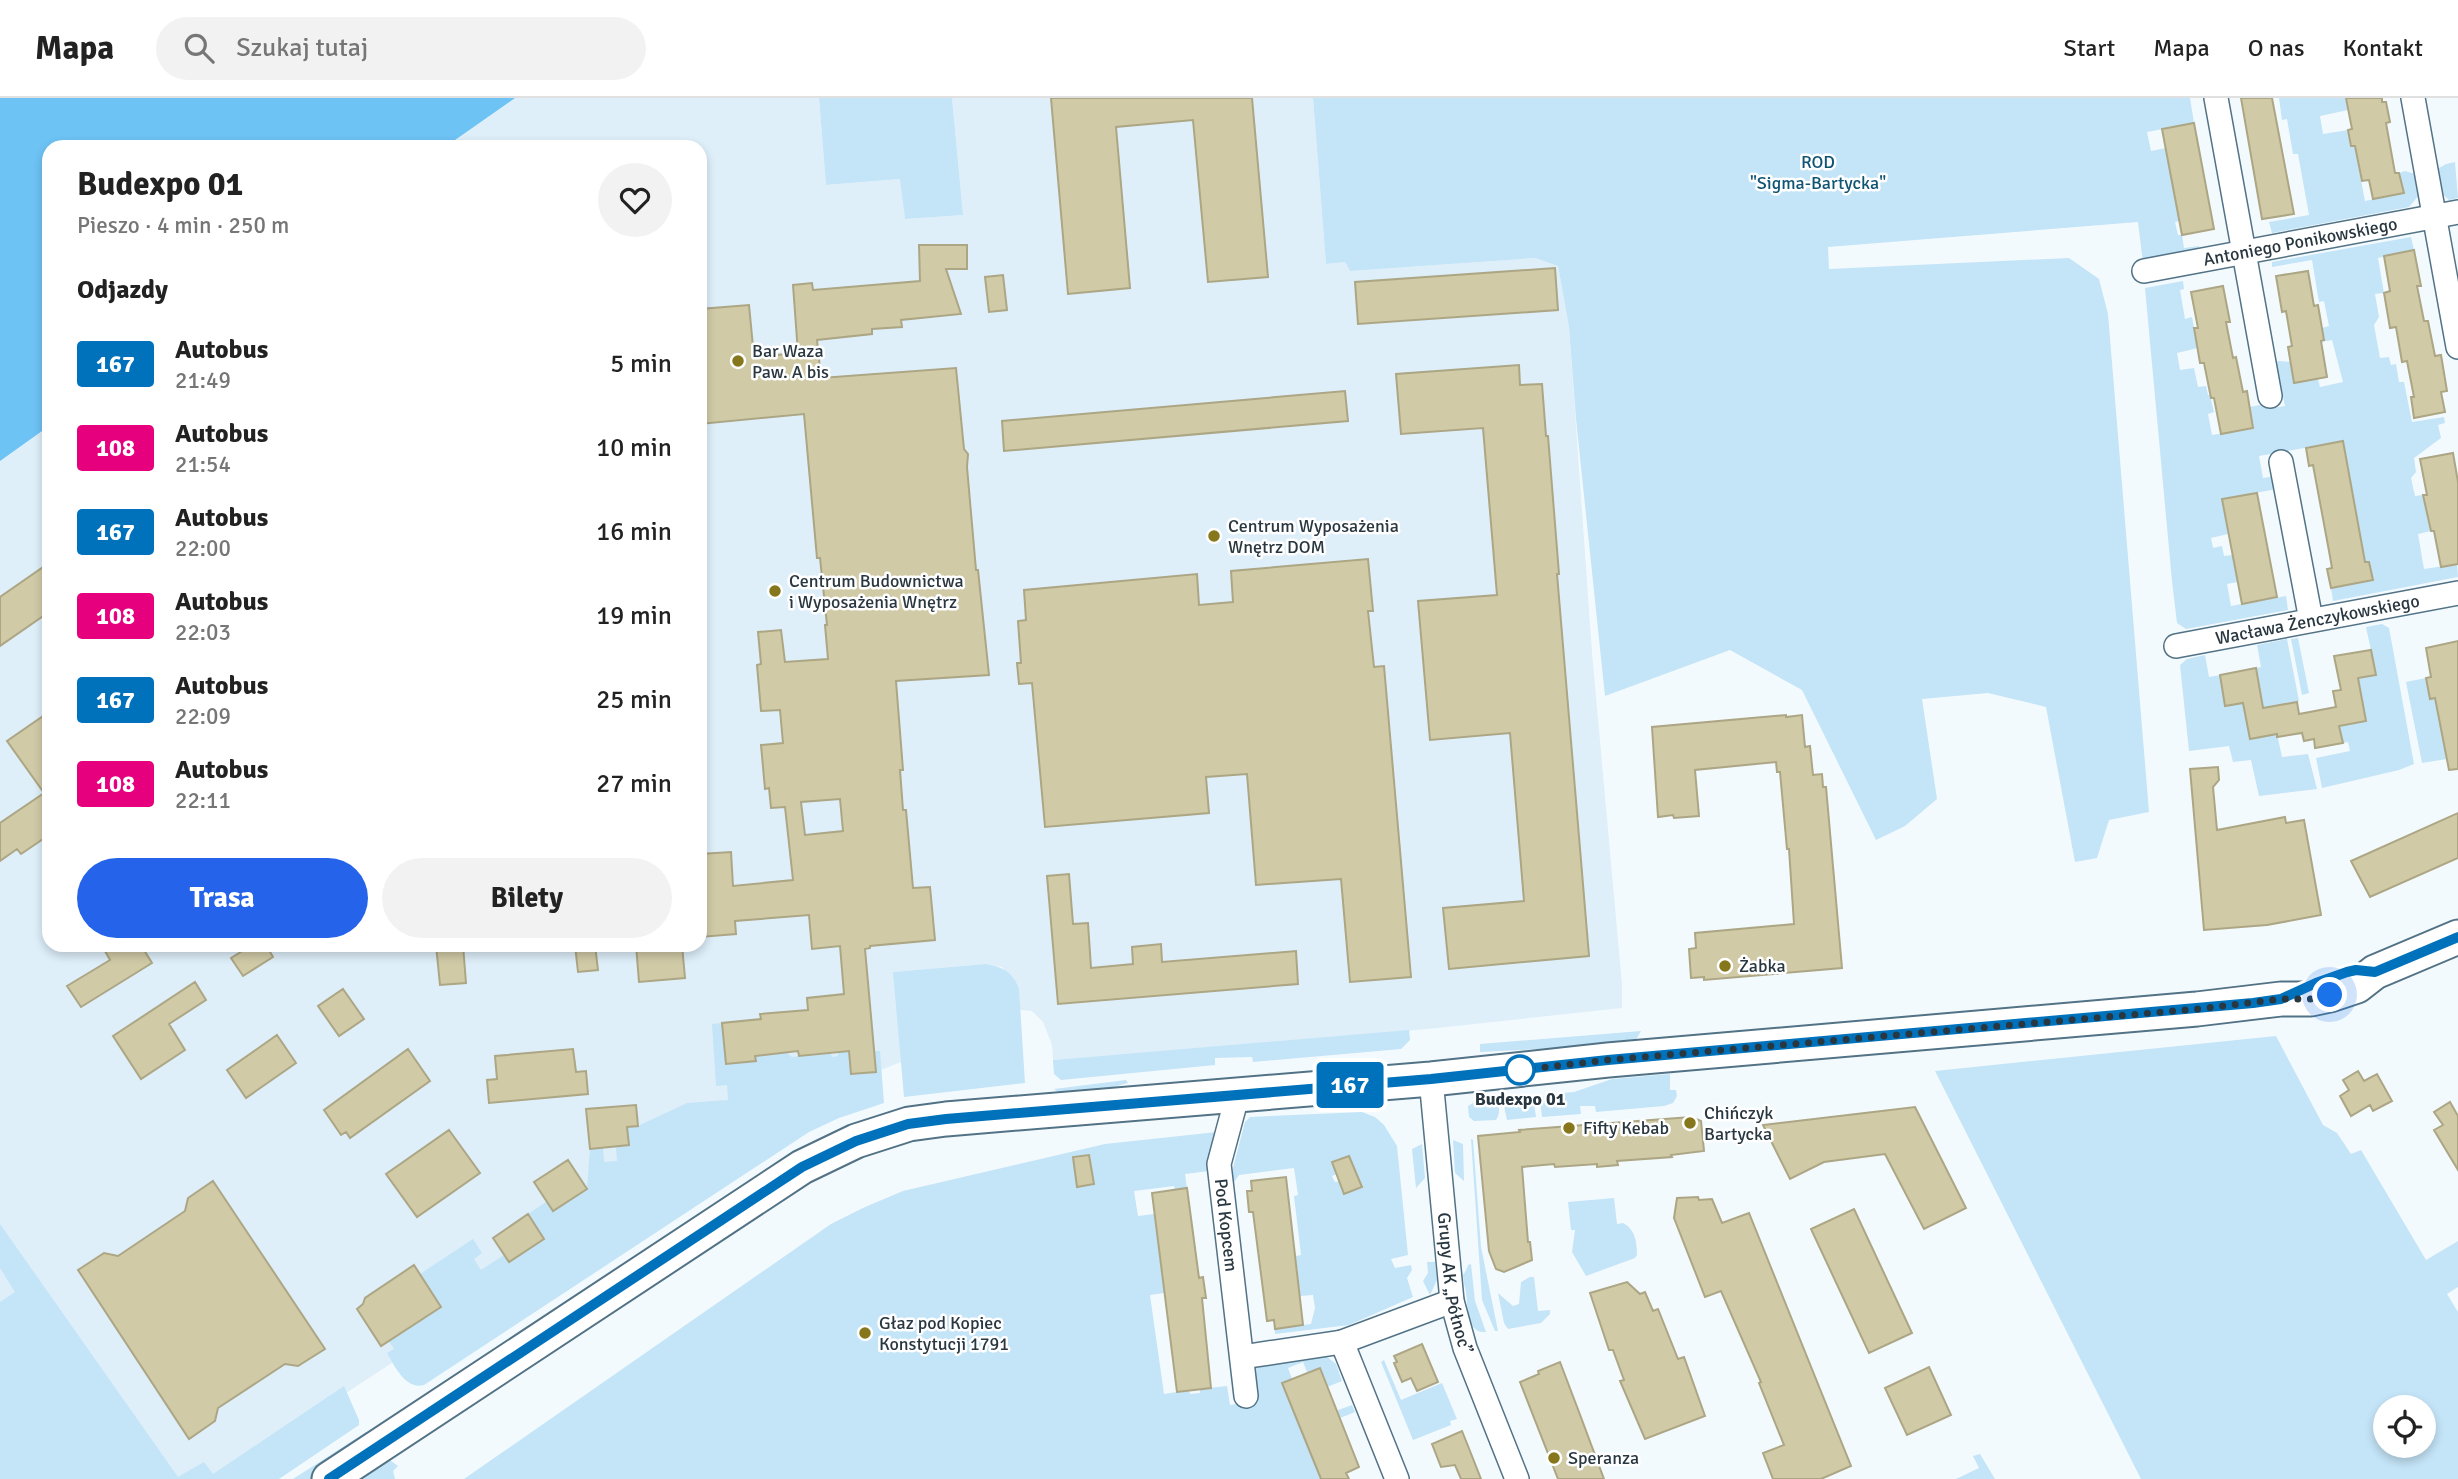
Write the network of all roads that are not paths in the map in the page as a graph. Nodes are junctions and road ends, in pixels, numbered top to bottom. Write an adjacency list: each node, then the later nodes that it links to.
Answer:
1 (2216, 98): 5 (street)
2 (2413, 98): 4 (street)
3 (2458, 212): 4 (street, Antoniego Ponikowskiego)
4 (2434, 217): 5 (street, Antoniego Ponikowskiego); 7 (street)
5 (2244, 253): 6 (street, Antoniego Ponikowskiego); 8 (street)
6 (2144, 271)
7 (2458, 347)
8 (2270, 396)
9 (2281, 462): 11 (street)
10 (2458, 593): 11 (street, Wacława Żenczykowskiego)
11 (2311, 620): 12 (street, Wacława Żenczykowskiego)
12 (2176, 646)
13 (2458, 937): 14 (street)
14 (1431, 1079): 15 (street); 16 (street, Grupy AK „Północ”)
15 (1238, 1093): 18 (street, Pod Kopcem); 20 (street)
16 (1452, 1301): 17 (street); 22 (street, Grupy AK „Północ”)
17 (1342, 1342): 18 (street); 21 (street)
18 (1242, 1357): 19 (street, Pod Kopcem)
19 (1246, 1396)
20 (329, 1479)
21 (1396, 1479)
22 (1517, 1479)

